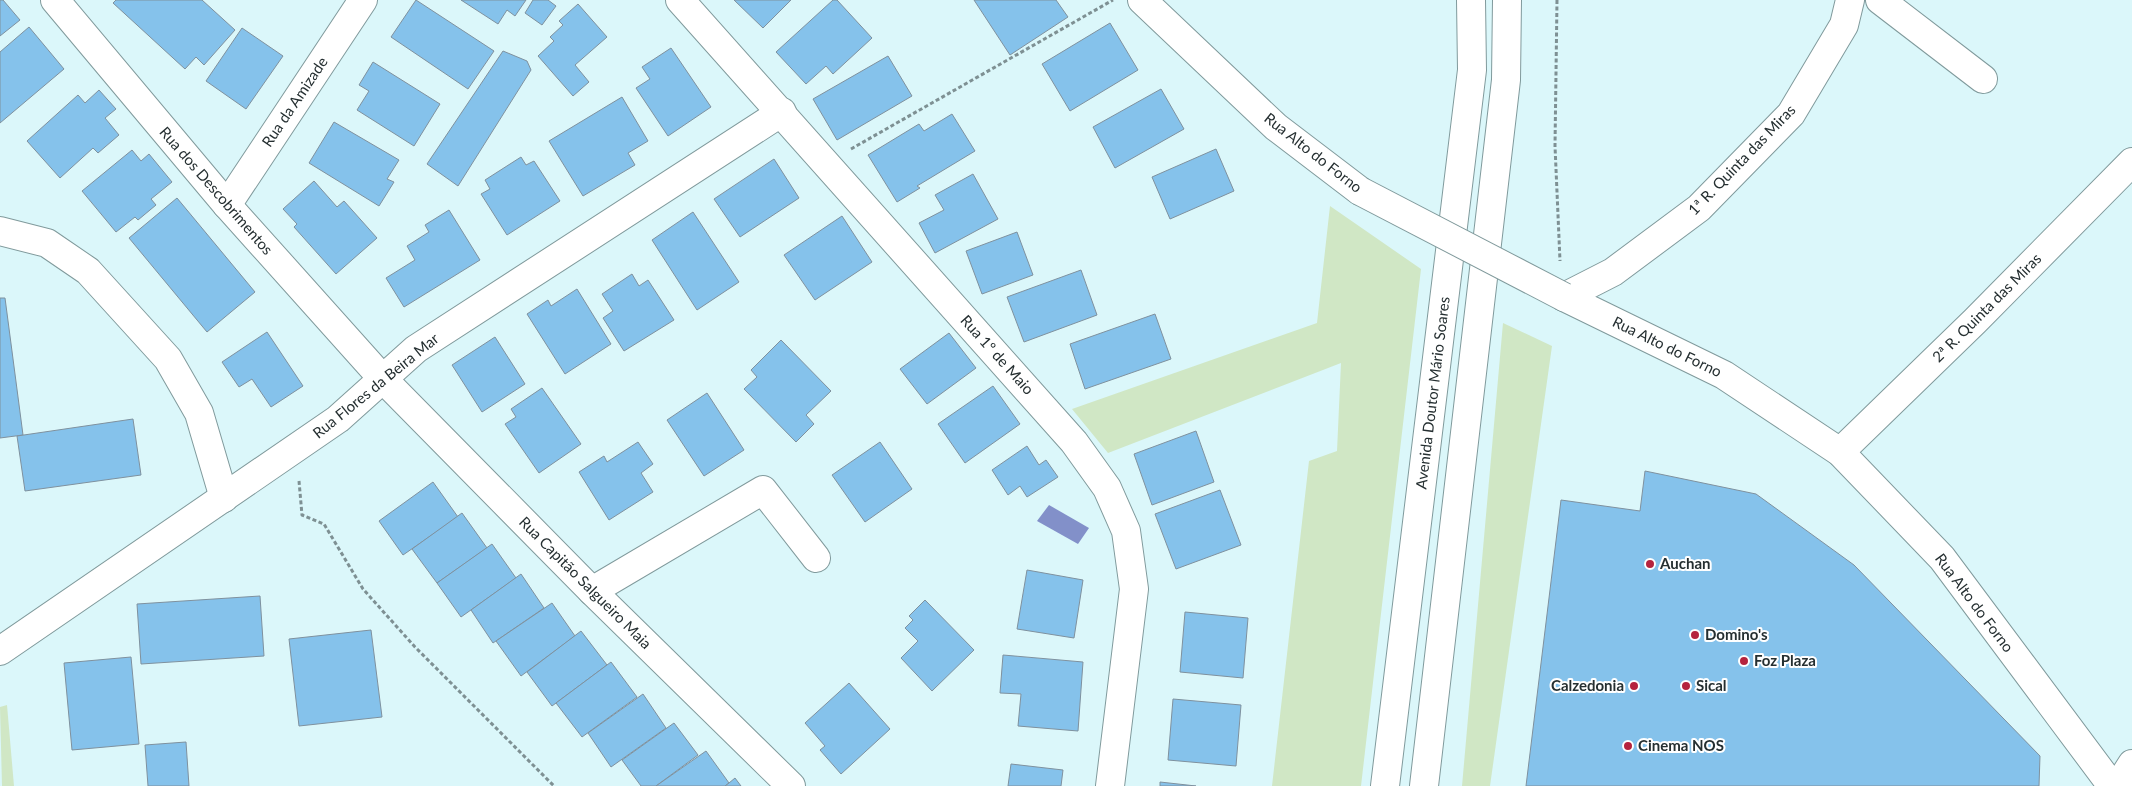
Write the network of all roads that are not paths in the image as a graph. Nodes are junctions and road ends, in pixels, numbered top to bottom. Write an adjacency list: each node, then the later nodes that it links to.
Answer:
1 (54, 0): 12 (street, Rua dos Descobrimentos)
2 (363, 0): 12 (street, Rua da Amizade)
3 (680, 0): 10 (street, Rua 1º de Maio)
4 (1142, 0): 14 (street, Rua Alto do Forno, bridge)
5 (1471, 0): 24 (street, Avenida Doutor Mário Soares)
6 (1507, 0): 25 (street)
7 (1850, 0): 14 (street, 1ª R. Quinta das Miras)
8 (1880, 0): 9 (street)
9 (1983, 79)
10 (782, 112): 15 (street, Rua Flores da Beira Mar); 23 (street, Rua 1º de Maio)
11 (2132, 162): 16 (street, 2ª R. Quinta das Miras)
12 (227, 205): 15 (street, Rua dos Descobrimentos)
13 (0, 231): 17 (street)
14 (1564, 297): 16 (street, Rua Alto do Forno)
15 (382, 378): 17 (street, Rua Flores da Beira Mar); 19 (street, Rua Capitão Salgueiro Maia)
16 (1840, 452): 26 (street, Rua Alto do Forno)
17 (224, 498): 20 (street, Rua Flores da Beira Mar)
18 (816, 558): 19 (street)
19 (592, 591): 22 (street, Rua Capitão Salgueiro Maia)
20 (0, 651)
21 (2132, 764): 27 (street)
22 (791, 786)
23 (1110, 786)
24 (1385, 786)
25 (1424, 786)
26 (2112, 786)
27 (2118, 786)

